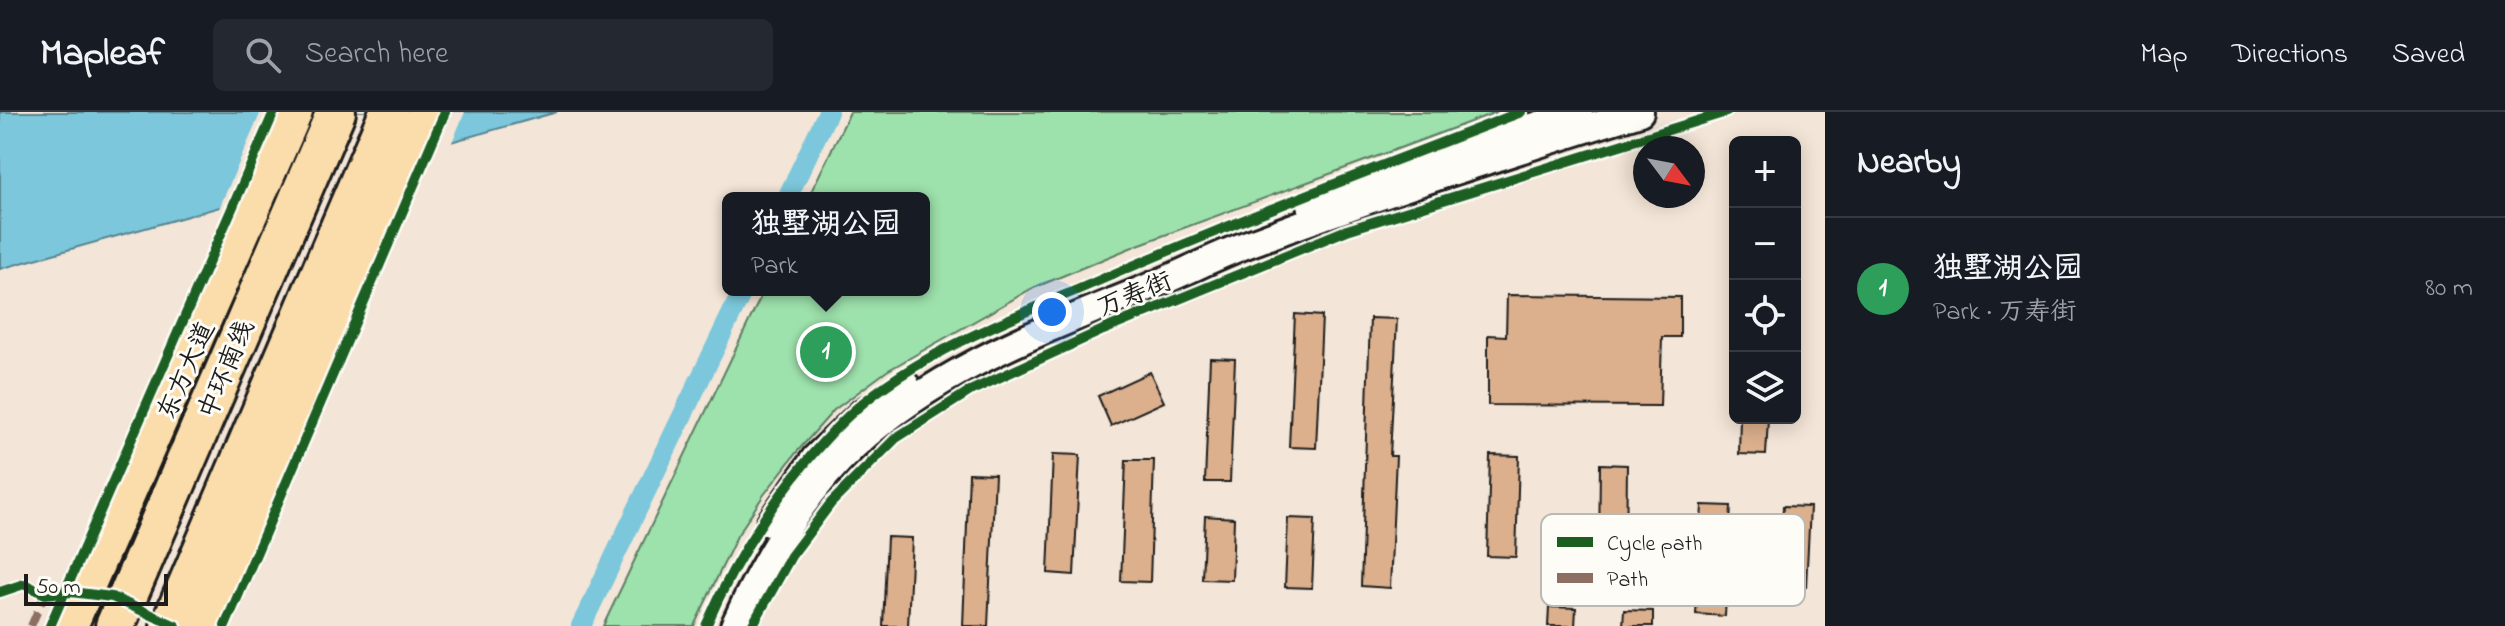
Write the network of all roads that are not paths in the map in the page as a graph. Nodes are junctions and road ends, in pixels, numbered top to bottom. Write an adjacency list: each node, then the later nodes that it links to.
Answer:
1 (296, 112): 7 (main road, 东方大道)
2 (336, 112): 8 (highway, 中环南线)
3 (389, 112): 9 (highway, 中环南线)
4 (425, 112): 10 (main road)
5 (1579, 112): 11 (street, 万寿街)
6 (1640, 112): 12 (street, 万寿街)
7 (71, 626)
8 (115, 626)
9 (170, 626)
10 (205, 626)
11 (719, 626)
12 (734, 626)

